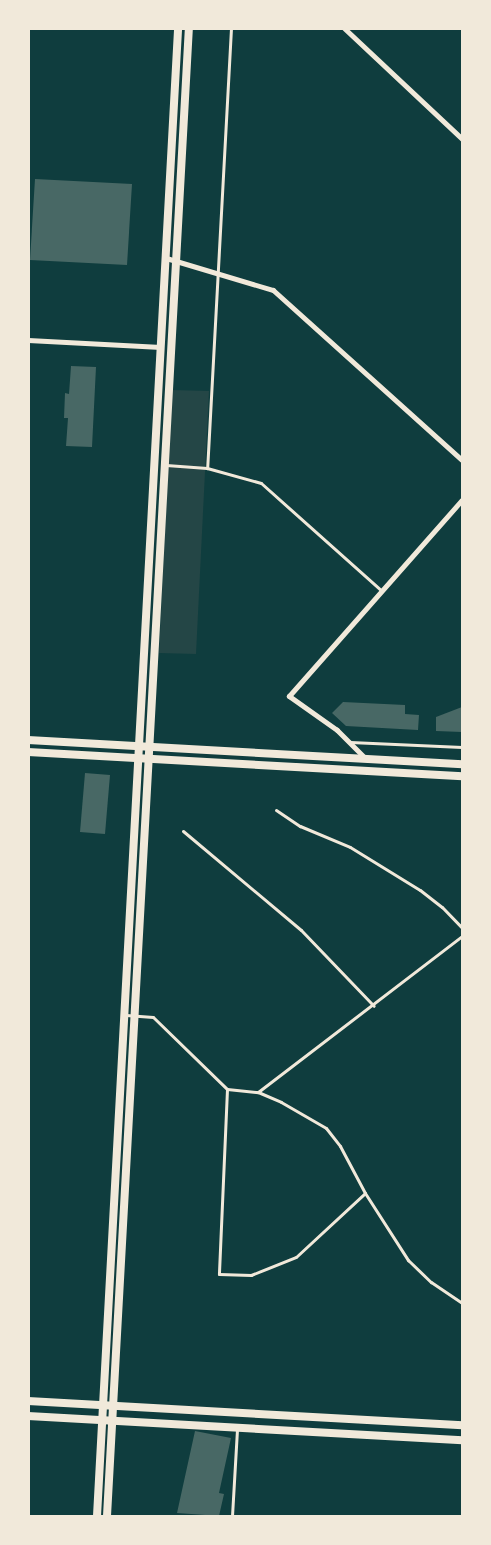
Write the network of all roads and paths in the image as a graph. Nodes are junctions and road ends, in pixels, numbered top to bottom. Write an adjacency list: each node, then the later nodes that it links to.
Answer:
1 (178, 28): 6 (main road)
2 (189, 28): 7 (main road)
3 (231, 28): 8 (lane)
4 (344, 28): 5 (street)
5 (462, 139)
6 (166, 258): 7 (street); 10 (main road)
7 (176, 259): 8 (street); 12 (main road)
8 (217, 273): 11 (street); 13 (lane)
9 (28, 340): 10 (street)
10 (161, 347): 18 (main road)
11 (462, 460)
12 (165, 465): 13 (lane); 19 (main road)
13 (207, 468): 15 (lane)
14 (462, 500): 15 (street)
15 (382, 591): 17 (street)
16 (28, 740): 18 (main road)
17 (349, 742): 20 (lane); 23 (street)
18 (139, 746): 19 (main road); 22 (main road)
19 (150, 747): 23 (main road); 24 (main road)
20 (462, 747)
21 (28, 752): 22 (main road)
22 (138, 758): 24 (main road); 32 (main road)
23 (365, 758): 25 (main road)
24 (149, 759): 26 (main road); 33 (main road)
25 (462, 764)
26 (462, 776)
27 (276, 810): 29 (lane)
28 (183, 831): 31 (lane)
29 (462, 928)
30 (462, 936): 31 (lane)
31 (374, 1006): 35 (lane)
32 (124, 1015): 33 (lane); 39 (main road)
33 (135, 1016): 34 (lane); 40 (main road)
34 (226, 1089): 35 (lane); 36 (lane)
35 (258, 1092): 36 (lane)
36 (365, 1193): 37 (lane)
37 (462, 1303)
38 (28, 1401): 39 (main road)
39 (103, 1405): 40 (main road); 42 (main road)
40 (114, 1405): 43 (main road); 44 (main road)
41 (28, 1416): 42 (main road)
42 (102, 1420): 43 (main road); 47 (main road)
43 (113, 1420): 45 (main road); 48 (main road)
44 (462, 1425)
45 (237, 1427): 46 (main road); 49 (lane)
46 (462, 1440)
47 (97, 1516)
48 (107, 1516)
49 (232, 1516)

